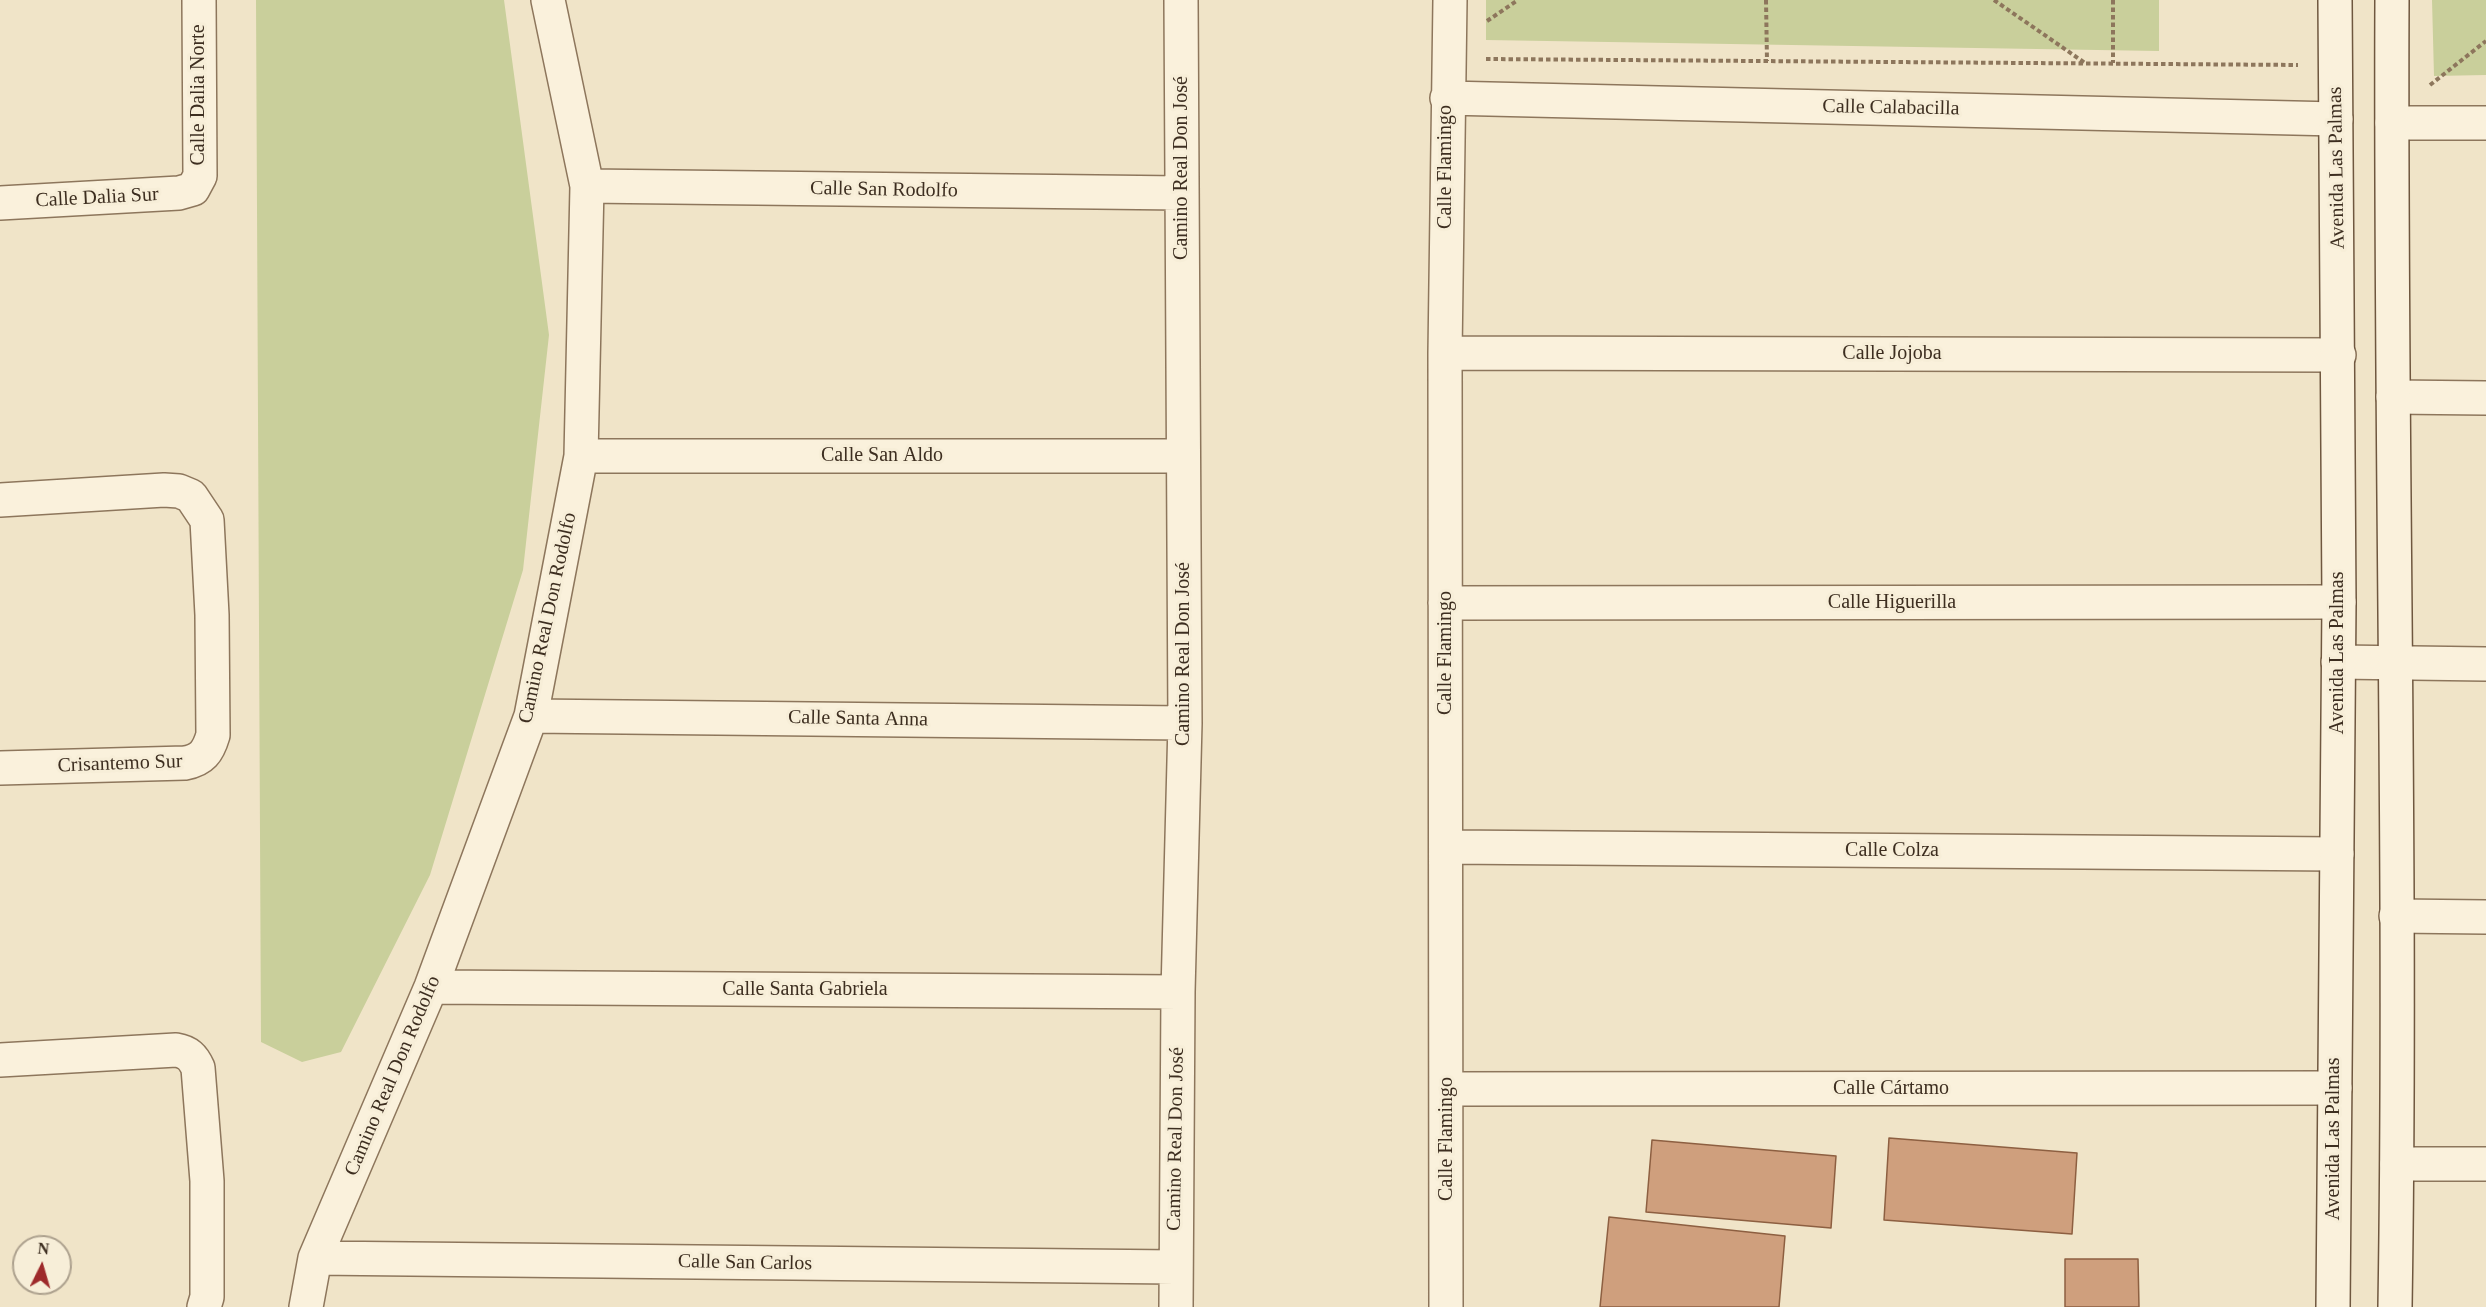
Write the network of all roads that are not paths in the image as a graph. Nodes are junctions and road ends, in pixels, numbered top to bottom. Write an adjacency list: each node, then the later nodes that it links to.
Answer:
1 (199, 0): 12 (street, Calle Dalia Norte)
2 (548, 0): 11 (street, Camino Real Don Rodolfo)
3 (1181, 0): 13 (street, Camino Real Don José)
4 (1450, 0): 7 (street, Calle Flamingo)
5 (2335, 0): 8 (street, Avenida Las Palmas)
6 (2392, 0): 9 (street)
7 (1447, 98): 8 (street, Calle Calabacilla); 15 (street, Calle Flamingo)
8 (2336, 118): 16 (street, Avenida Las Palmas)
9 (2392, 123): 10 (street); 17 (street)
10 (2486, 123)
11 (588, 186): 13 (street, Calle San Rodolfo); 19 (street, Camino Real Don Rodolfo)
12 (193, 189): 14 (street, Calle Dalia Sur)
13 (1181, 193): 20 (street, Camino Real Don José)
14 (0, 203)
15 (1445, 353): 16 (street, Calle Jojoba); 23 (street, Calle Flamingo)
16 (2339, 355): 22 (street, Avenida Las Palmas)
17 (2393, 397): 18 (street); 25 (street)
18 (2486, 398)
19 (581, 456): 20 (street, Calle San Aldo); 27 (street, Camino Real Don Rodolfo)
20 (1183, 456): 28 (street, Camino Real Don José)
21 (0, 500): 29 (street, Crisantemo Sur)
22 (2339, 602): 23 (street, Calle Higuerilla); 24 (street, Avenida Las Palmas)
23 (1445, 603): 30 (street, Calle Flamingo)
24 (2338, 662): 25 (street); 31 (street, Avenida Las Palmas)
25 (2396, 663): 26 (street); 32 (street)
26 (2486, 664)
27 (531, 716): 28 (street, Calle Santa Anna); 34 (street, Camino Real Don Rodolfo)
28 (1185, 723): 35 (street, Camino Real Don José)
29 (0, 768)
30 (1447, 847): 31 (street, Calle Colza); 38 (street, Calle Flamingo)
31 (2337, 854): 37 (street, Avenida Las Palmas)
32 (2396, 916): 33 (street); 39 (street)
33 (2486, 917)
34 (431, 987): 35 (street, Calle Santa Gabriela); 41 (street, Camino Real Don Rodolfo)
35 (1179, 992): 42 (street, Camino Real Don José)
36 (0, 1060): 43 (street)
37 (2335, 1088): 38 (street, Calle Cártamo); 47 (street, Avenida Las Palmas)
38 (1448, 1089): 46 (street, Calle Flamingo)
39 (2397, 1164): 40 (street); 48 (street)
40 (2486, 1164)
41 (315, 1258): 42 (street, Calle San Carlos); 44 (street, Camino Real Don Rodolfo)
42 (1175, 1268): 45 (street, Camino Real Don José)
43 (204, 1307)
44 (306, 1307)
45 (1176, 1307)
46 (1446, 1307)
47 (2333, 1307)
48 (2395, 1307)

